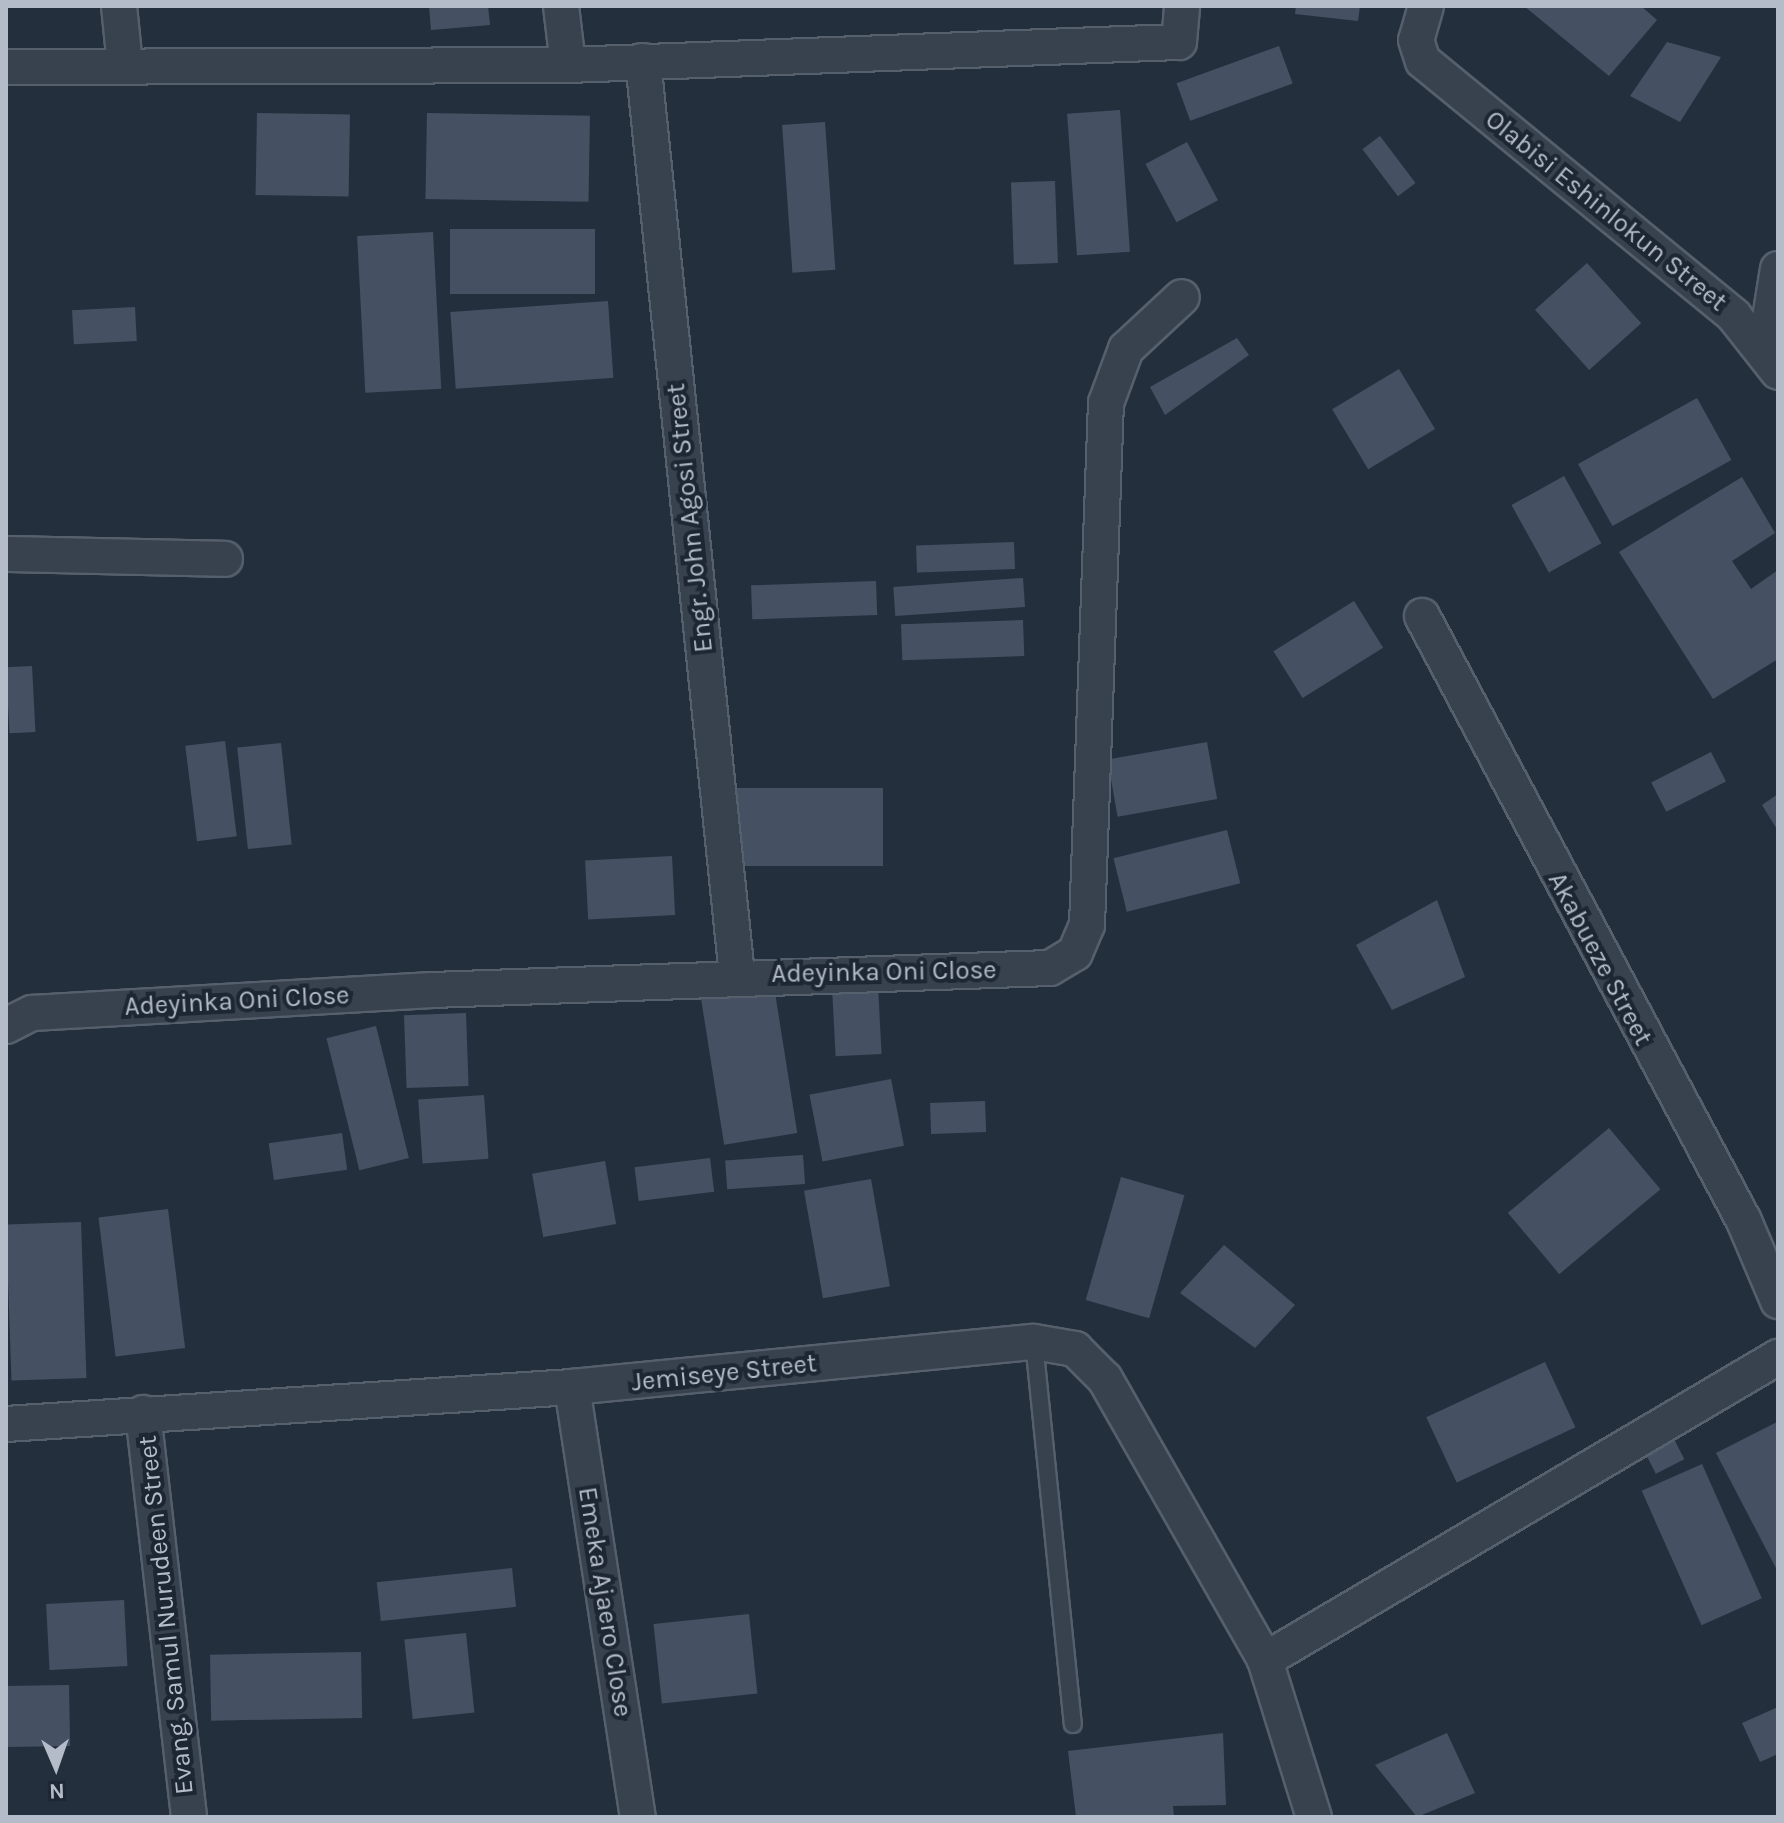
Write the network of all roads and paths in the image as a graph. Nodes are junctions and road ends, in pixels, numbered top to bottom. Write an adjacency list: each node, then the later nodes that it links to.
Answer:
1 (119, 6): 6 (street)
2 (561, 6): 7 (street)
3 (1182, 6): 5 (street)
4 (1426, 6): 11 (street, Olabisi Eshinlokun Street)
5 (643, 61): 7 (street); 15 (street, Engr. John Agosi Street)
6 (125, 65): 7 (street); 8 (street)
7 (568, 65)
8 (6, 67)
9 (1778, 269): 11 (street, Olabisi Eshinlokun Street)
10 (1182, 297): 15 (street, Adeyinka Oni Close)
11 (1772, 361)
12 (6, 554): 13 (street)
13 (225, 559)
14 (1422, 616): 17 (street, Akabueze Street)
15 (737, 975): 16 (street, Adeyinka Oni Close)
16 (6, 1026)
17 (1778, 1301)
18 (1034, 1342): 20 (street, Jemiseye Street); 23 (street, Jemiseye Street); 24 (lane)
19 (1778, 1357): 23 (street)
20 (572, 1387): 21 (street, Jemiseye Street); 26 (street, Emeka Ajaero Close)
21 (143, 1413): 22 (street, Jemiseye Street); 25 (street, Evang. Samul Nurudeen Street)
22 (6, 1424)
23 (1265, 1660): 27 (street, Jemiseye Street)
24 (1073, 1724)
25 (189, 1817)
26 (638, 1817)
27 (1314, 1817)

